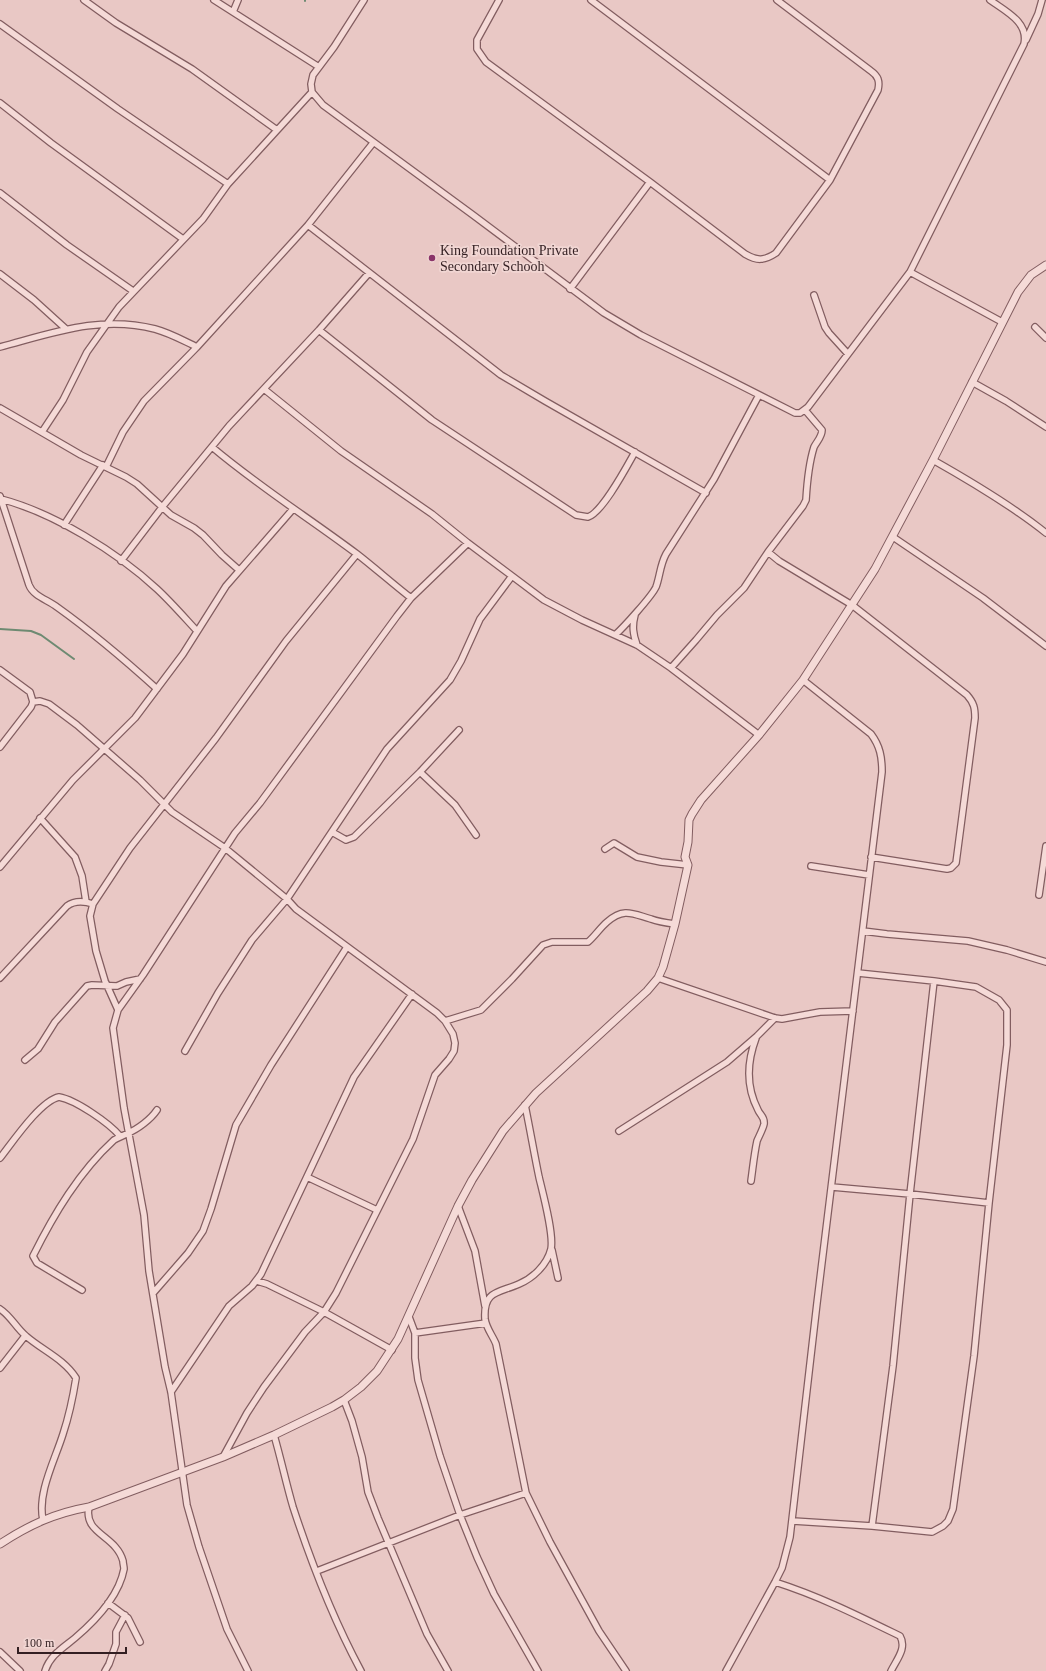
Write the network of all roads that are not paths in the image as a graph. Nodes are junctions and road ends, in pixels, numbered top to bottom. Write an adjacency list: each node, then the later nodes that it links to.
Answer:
1 (84, 0): 16 (street)
2 (214, 0): 10 (street)
3 (238, 0): 10 (street)
4 (364, 0): 13 (street)
5 (499, 0): 19 (street)
6 (591, 0): 18 (street)
7 (777, 0): 18 (street)
8 (990, 0): 12 (street)
9 (1042, 0): 12 (street)
10 (233, 12): 13 (street)
11 (0, 24): 20 (street)
12 (1024, 44): 25 (street)
13 (319, 67): 14 (street)
14 (312, 92): 16 (street); 17 (street)
15 (0, 103): 23 (street)
16 (277, 130): 20 (street)
17 (373, 142): 22 (street); 28 (street)
18 (830, 180): 19 (street)
19 (650, 182): 28 (street)
20 (228, 184): 23 (street)
21 (0, 193): 29 (street)
22 (308, 226): 26 (street); 38 (street)
23 (183, 239): 29 (street)
24 (1046, 264): 31 (street)
25 (910, 272): 31 (street); 39 (street)
26 (369, 273): 35 (street); 48 (street)
27 (0, 274): 34 (street)
28 (570, 289): 42 (street)
29 (133, 291): 32 (street)
30 (814, 295): 39 (street)
31 (1002, 322): 40 (street)
32 (106, 323): 34 (street); 38 (street); 46 (street)
33 (1035, 327): 36 (street)
34 (66, 329): 37 (street)
35 (319, 330): 41 (street); 48 (street)
36 (1046, 338)
37 (0, 347)
38 (197, 347): 50 (street)
39 (848, 354): 44 (street)
40 (972, 382): 45 (street); 49 (street)
41 (264, 389): 47 (street); 58 (street)
42 (759, 395): 44 (street); 51 (street)
43 (0, 408): 46 (street)
44 (805, 410): 59 (street)
45 (1046, 427)
46 (42, 432): 50 (street)
47 (212, 447): 53 (street); 54 (street)
48 (635, 452): 51 (street)
49 (933, 460): 56 (street); 57 (street)
50 (105, 466): 53 (street); 55 (street)
51 (706, 493): 66 (street)
52 (1, 498): 55 (street); 74 (street)
53 (163, 506): 61 (street); 62 (street)
54 (293, 509): 60 (street); 62 (street)
55 (64, 525): 61 (street)
56 (1046, 533)
57 (893, 537): 65 (street); 70 (street)
58 (468, 543): 63 (street); 64 (street)
59 (768, 552): 65 (street); 71 (street)
60 (357, 554): 64 (street); 81 (street)
61 (121, 561): 67 (street)
62 (239, 570): 67 (street)
63 (512, 576): 68 (street); 83 (street)
64 (411, 598): 86 (street)
65 (852, 606): 73 (street); 88 (street)
66 (635, 612): 68 (street); 69 (street)
67 (197, 631): 74 (street)
68 (615, 634): 69 (street)
69 (637, 645): 71 (street)
70 (1046, 646)
71 (671, 668): 77 (street)
72 (0, 670): 75 (street)
73 (803, 680): 77 (street); 88 (street)
74 (157, 689): 79 (street)
75 (33, 702): 78 (street); 79 (street)
76 (458, 730): 80 (street)
77 (759, 735): 89 (street)
78 (0, 747)
79 (104, 749): 81 (street); 82 (street)
80 (420, 772): 83 (street); 84 (street)
81 (164, 804): 86 (street); 96 (street)
82 (40, 818): 91 (street); 95 (street)
83 (332, 832): 94 (street)
84 (476, 835)
85 (1046, 846): 93 (street)
86 (225, 848): 94 (street); 104 (street)
87 (605, 849): 89 (street)
88 (872, 857): 92 (street)
89 (688, 865): 97 (street)
90 (811, 866): 92 (street)
91 (0, 867)
92 (870, 875): 98 (street)
93 (1039, 895)
94 (287, 899): 99 (street); 113 (street)
95 (86, 902): 96 (street); 102 (street)
96 (93, 904): 106 (street)
97 (675, 924): 103 (street); 111 (street)
98 (863, 931): 100 (street); 101 (street)
99 (347, 947): 107 (street); 132 (street)
100 (1046, 962)
101 (858, 973): 105 (street); 109 (street)
102 (0, 978)
103 (658, 978): 110 (street); 115 (street)
104 (140, 979): 106 (street); 108 (street)
105 (934, 981): 124 (street); 125 (street)
106 (108, 985): 108 (street); 114 (street)
107 (412, 994): 111 (street); 121 (street)
108 (118, 1010): 118 (street)
109 (853, 1011): 110 (street); 123 (street)
110 (775, 1018): 112 (street)
111 (445, 1022): 127 (street)
112 (757, 1036): 117 (street); 122 (street)
113 (186, 1051)
114 (26, 1060)
115 (525, 1105): 126 (street); 128 (street)
116 (156, 1110): 118 (street)
117 (619, 1131)
118 (129, 1133): 119 (street); 132 (street)
119 (120, 1136): 120 (street); 131 (street)
120 (0, 1158)
121 (307, 1178): 127 (street); 130 (street)
122 (751, 1181)
123 (832, 1187): 124 (street); 151 (street)
124 (910, 1194): 125 (street); 152 (street)
125 (989, 1203): 152 (street)
126 (458, 1206): 133 (street); 136 (street)
127 (377, 1210): 135 (street)
128 (551, 1248): 129 (street); 133 (street)
129 (558, 1278)
130 (257, 1281): 135 (street); 142 (street)
131 (82, 1290)
132 (154, 1292): 142 (street)
133 (485, 1308): 137 (street)
134 (0, 1309): 139 (street)
135 (324, 1312): 140 (street); 145 (street)
136 (409, 1317): 138 (street); 140 (street)
137 (486, 1323): 138 (street); 147 (street)
138 (414, 1333): 149 (street)
139 (25, 1336): 141 (street); 150 (street)
140 (392, 1350): 143 (street)
141 (0, 1368)
142 (171, 1392): 146 (street)
143 (344, 1400): 144 (street); 154 (street)
144 (274, 1435): 145 (street); 155 (street)
145 (223, 1457): 146 (street)
146 (183, 1472): 148 (street); 165 (street)
147 (526, 1493): 149 (street); 169 (street)
148 (89, 1507): 150 (street); 157 (street)
149 (460, 1515): 154 (street); 168 (street)
150 (43, 1520): 153 (street)
151 (793, 1521): 152 (street); 156 (street)
152 (872, 1526)
153 (0, 1544)
154 (389, 1544): 155 (street); 167 (street)
155 (317, 1571): 166 (street)
156 (775, 1582): 170 (street); 171 (street)
157 (108, 1603): 158 (street); 163 (street)
158 (125, 1615): 159 (street); 164 (street)
159 (140, 1642)
160 (0, 1652): 161 (street)
161 (12, 1668): 162 (street)
162 (20, 1671)
163 (45, 1671)
164 (105, 1671)
165 (248, 1671)
166 (361, 1671)
167 (448, 1671)
168 (538, 1671)
169 (626, 1671)
170 (726, 1671)
171 (891, 1671)

